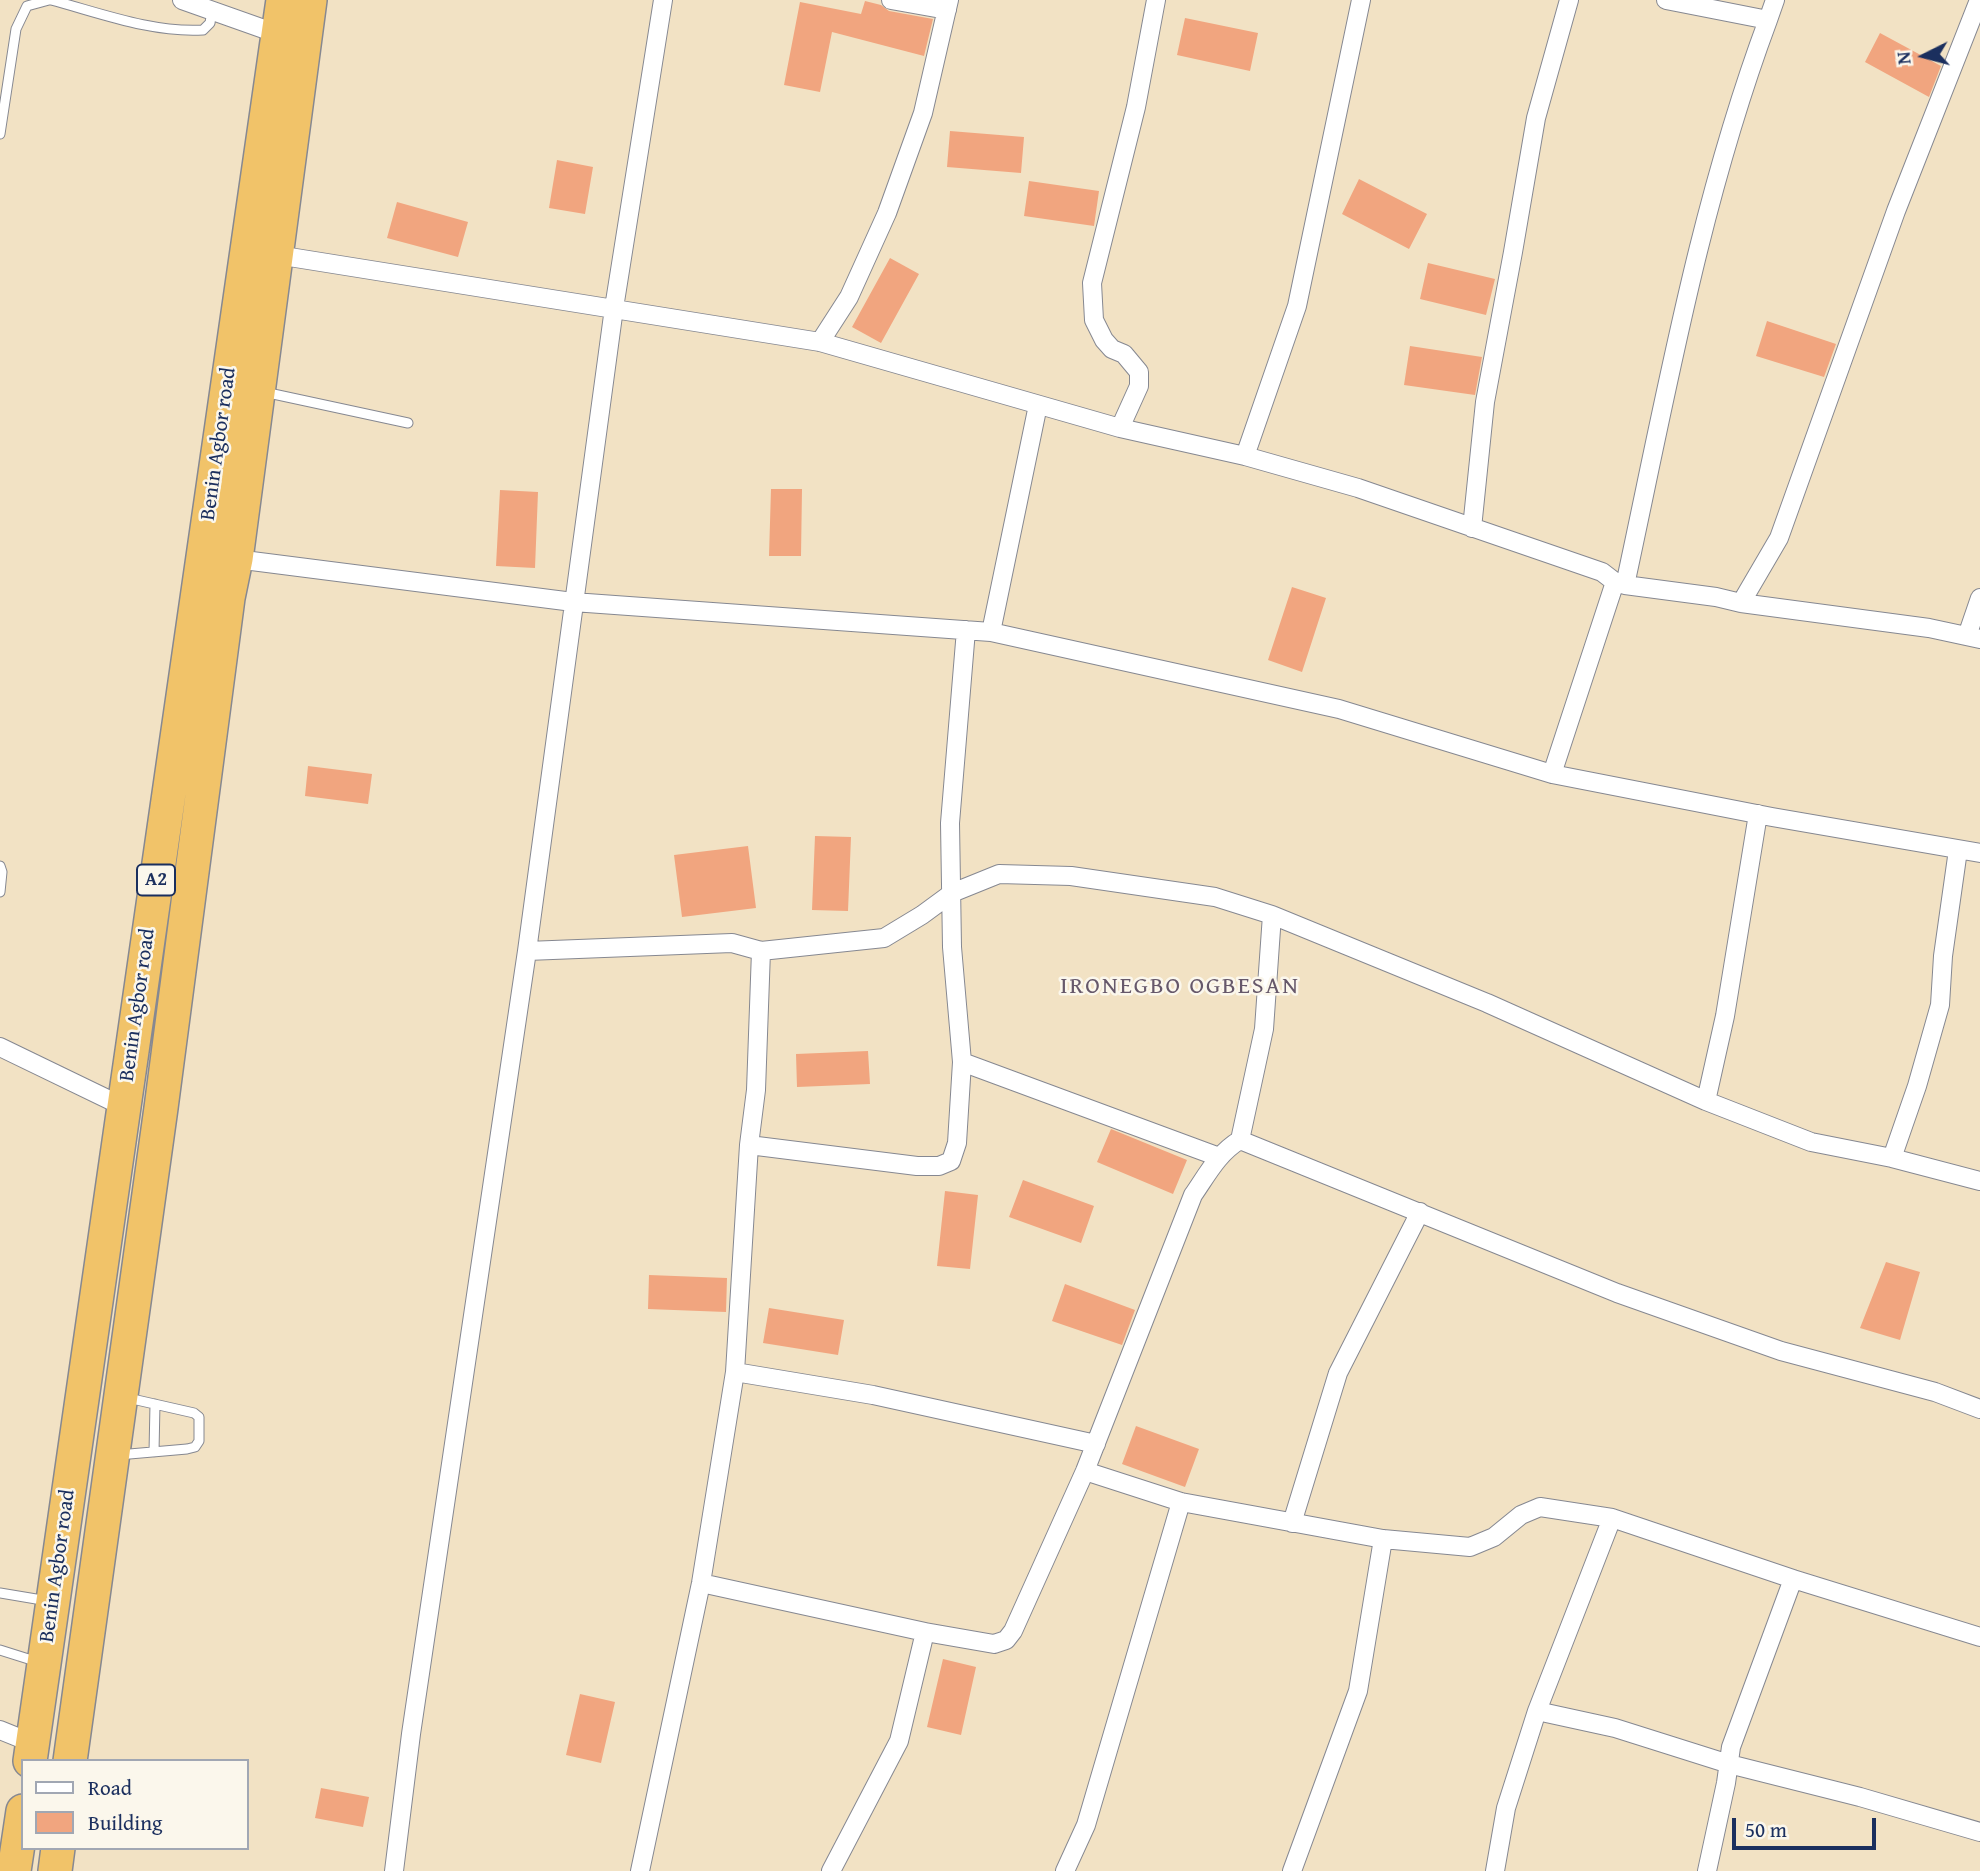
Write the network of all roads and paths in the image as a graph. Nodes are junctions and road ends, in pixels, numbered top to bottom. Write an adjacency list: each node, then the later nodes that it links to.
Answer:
1 (50, 0): 14 (lane); 17 (lane)
2 (182, 0): 14 (street)
3 (283, 0): 16 (highway, Benin Agbor road / A2)
4 (310, 0): 18 (highway, Benin Agbor road / A2)
5 (663, 0): 19 (street)
6 (891, 0): 13 (street)
7 (1156, 0): 24 (street)
8 (1361, 0): 25 (street)
9 (1569, 0): 26 (street)
10 (1666, 0): 15 (street)
11 (1774, 0): 15 (street)
12 (1979, 0): 31 (street)
13 (948, 5): 20 (street)
14 (212, 10): 16 (street)
15 (1768, 20): 28 (street)
16 (278, 34): 48 (highway, Benin Agbor road / A2)
17 (0, 134)
18 (277, 255): 19 (street); 21 (highway, Benin Agbor road / A2)
19 (614, 308): 20 (street); 30 (street)
20 (820, 342): 22 (street)
21 (259, 391): 23 (lane); 27 (highway, Benin Agbor road / A2)
22 (1038, 405): 24 (street); 33 (street)
23 (408, 423)
24 (1120, 428): 25 (street)
25 (1245, 456): 26 (street)
26 (1472, 528): 28 (street)
27 (236, 559): 30 (street); 56 (highway, Benin Agbor road / A2)
28 (1620, 584): 31 (street); 35 (street)
29 (1980, 598): 34 (street)
30 (573, 602): 32 (street); 43 (street)
31 (1741, 603): 34 (street)
32 (966, 630): 33 (street); 41 (street)
33 (991, 632): 35 (street)
34 (1973, 637)
35 (1552, 774): 36 (street)
36 (1758, 814): 37 (street); 47 (street)
37 (1958, 850): 38 (street); 52 (street)
38 (1980, 853)
39 (0, 866): 40 (lane)
40 (0, 892)
41 (952, 893): 42 (street); 44 (street); 46 (street)
42 (1272, 915): 47 (street); 49 (street)
43 (527, 951): 44 (street); 85 (street)
44 (761, 951): 50 (street)
45 (0, 1047): 48 (street)
46 (962, 1062): 50 (street); 51 (street)
47 (1706, 1101): 52 (street)
48 (124, 1107): 70 (highway, Benin Agbor road / A2)
49 (1240, 1140): 51 (street); 54 (street)
50 (749, 1145): 55 (street)
51 (1219, 1157): 59 (street)
52 (1892, 1158): 53 (street)
53 (1980, 1181)
54 (1420, 1212): 58 (street); 65 (street)
55 (736, 1372): 59 (street); 68 (street)
56 (121, 1396): 57 (lane); 61 (highway, Benin Agbor road / A2)
57 (155, 1404): 60 (lane); 60 (lane)
58 (1980, 1409)
59 (1096, 1444): 62 (street)
60 (154, 1452): 61 (lane)
61 (113, 1455): 78 (highway, Benin Agbor road / A2)
62 (1085, 1471): 63 (street); 71 (street)
63 (1181, 1502): 65 (street); 88 (street)
64 (1612, 1518): 66 (street); 67 (street); 75 (street)
65 (1292, 1522): 66 (street)
66 (1383, 1539): 89 (street)
67 (1793, 1579): 72 (street); 79 (street)
68 (701, 1583): 71 (street); 86 (street)
69 (0, 1593): 70 (lane)
70 (53, 1602): 74 (highway, Benin Agbor road / A2)
71 (925, 1632): 87 (street)
72 (1980, 1637)
73 (0, 1650): 74 (lane)
74 (44, 1664): 77 (highway, Benin Agbor road / A2)
75 (1537, 1711): 79 (street); 90 (street)
76 (0, 1730): 77 (street)
77 (31, 1752)
78 (70, 1759)
79 (1729, 1764): 81 (street); 91 (street)
80 (21, 1824): 83 (highway)
81 (1980, 1832)
82 (58, 1850): 84 (highway)
83 (14, 1871)
84 (55, 1871)
85 (394, 1871)
86 (640, 1871)
87 (831, 1871)
88 (1065, 1871)
89 (1292, 1871)
90 (1495, 1871)
91 (1707, 1871)

